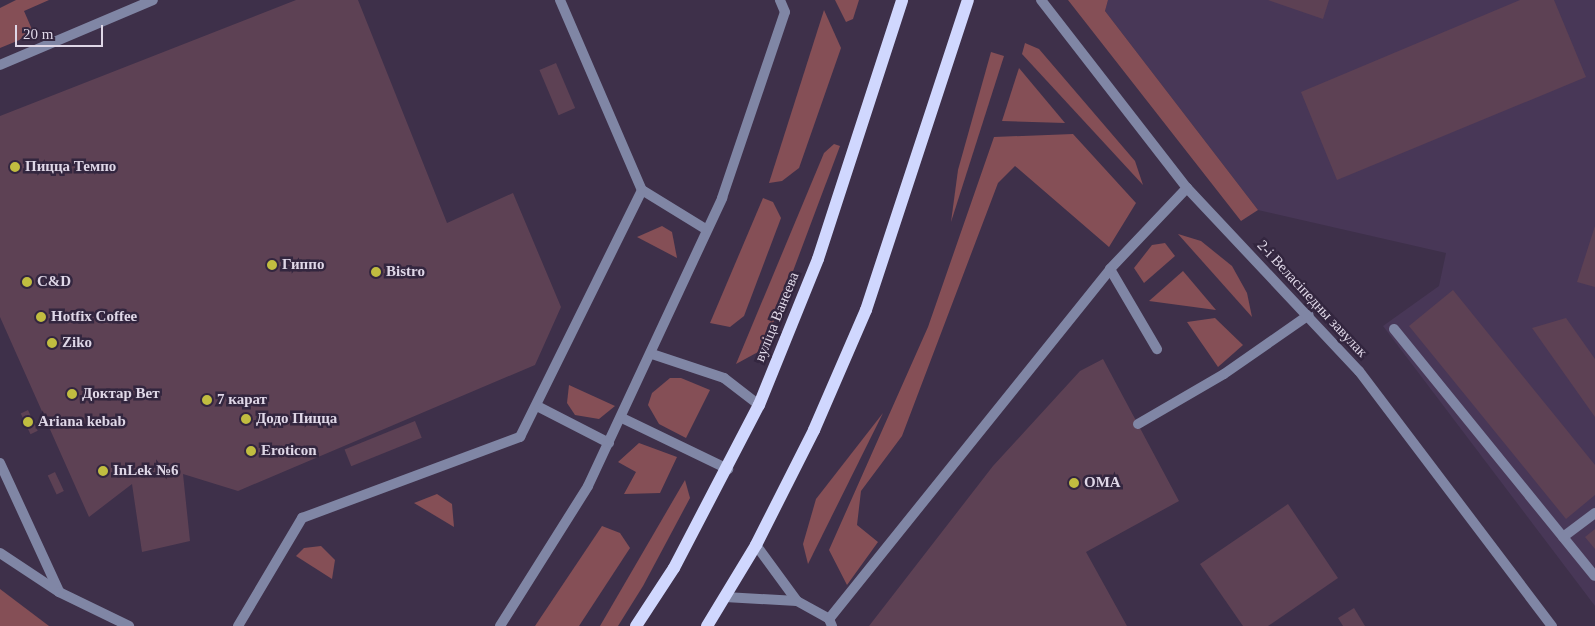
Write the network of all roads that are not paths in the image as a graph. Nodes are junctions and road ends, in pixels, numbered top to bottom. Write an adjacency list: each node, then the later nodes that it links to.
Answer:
1 (153, 0): 7 (street)
2 (560, 0): 9 (street)
3 (780, 0): 10 (street)
4 (902, 0): 16 (main road, вуліца Ванеева)
5 (968, 0): 25 (main road)
6 (1041, 0): 8 (street, 2-і Веласіпедны завулак)
7 (0, 65)
8 (1187, 188): 11 (street); 12 (street, 2-і Веласіпедны завулак)
9 (642, 190): 10 (street); 17 (street)
10 (707, 230): 15 (street)
11 (1110, 269): 14 (street); 31 (street)
12 (1310, 315): 19 (street); 37 (street, 2-і Веласіпедны завулак)
13 (1394, 329): 24 (street)
14 (1157, 349)
15 (652, 354): 16 (street); 18 (street)
16 (759, 405): 22 (main road, вуліца Ванеева)
17 (536, 406): 20 (street); 33 (street)
18 (622, 418): 20 (street); 22 (street)
19 (1138, 424)
20 (609, 443): 34 (street)
21 (0, 463): 28 (street)
22 (728, 469): 35 (main road, вуліца Ванеева)
23 (1595, 513): 24 (street)
24 (1563, 537): 27 (street)
25 (756, 545): 29 (main road); 30 (street)
26 (0, 553): 28 (street)
27 (1595, 576)
28 (59, 592): 32 (street)
29 (725, 597): 30 (street); 36 (main road)
30 (797, 601): 31 (street)
31 (830, 622)
32 (129, 626)
33 (238, 626)
34 (500, 626)
35 (636, 626)
36 (707, 626)
37 (1552, 626)

